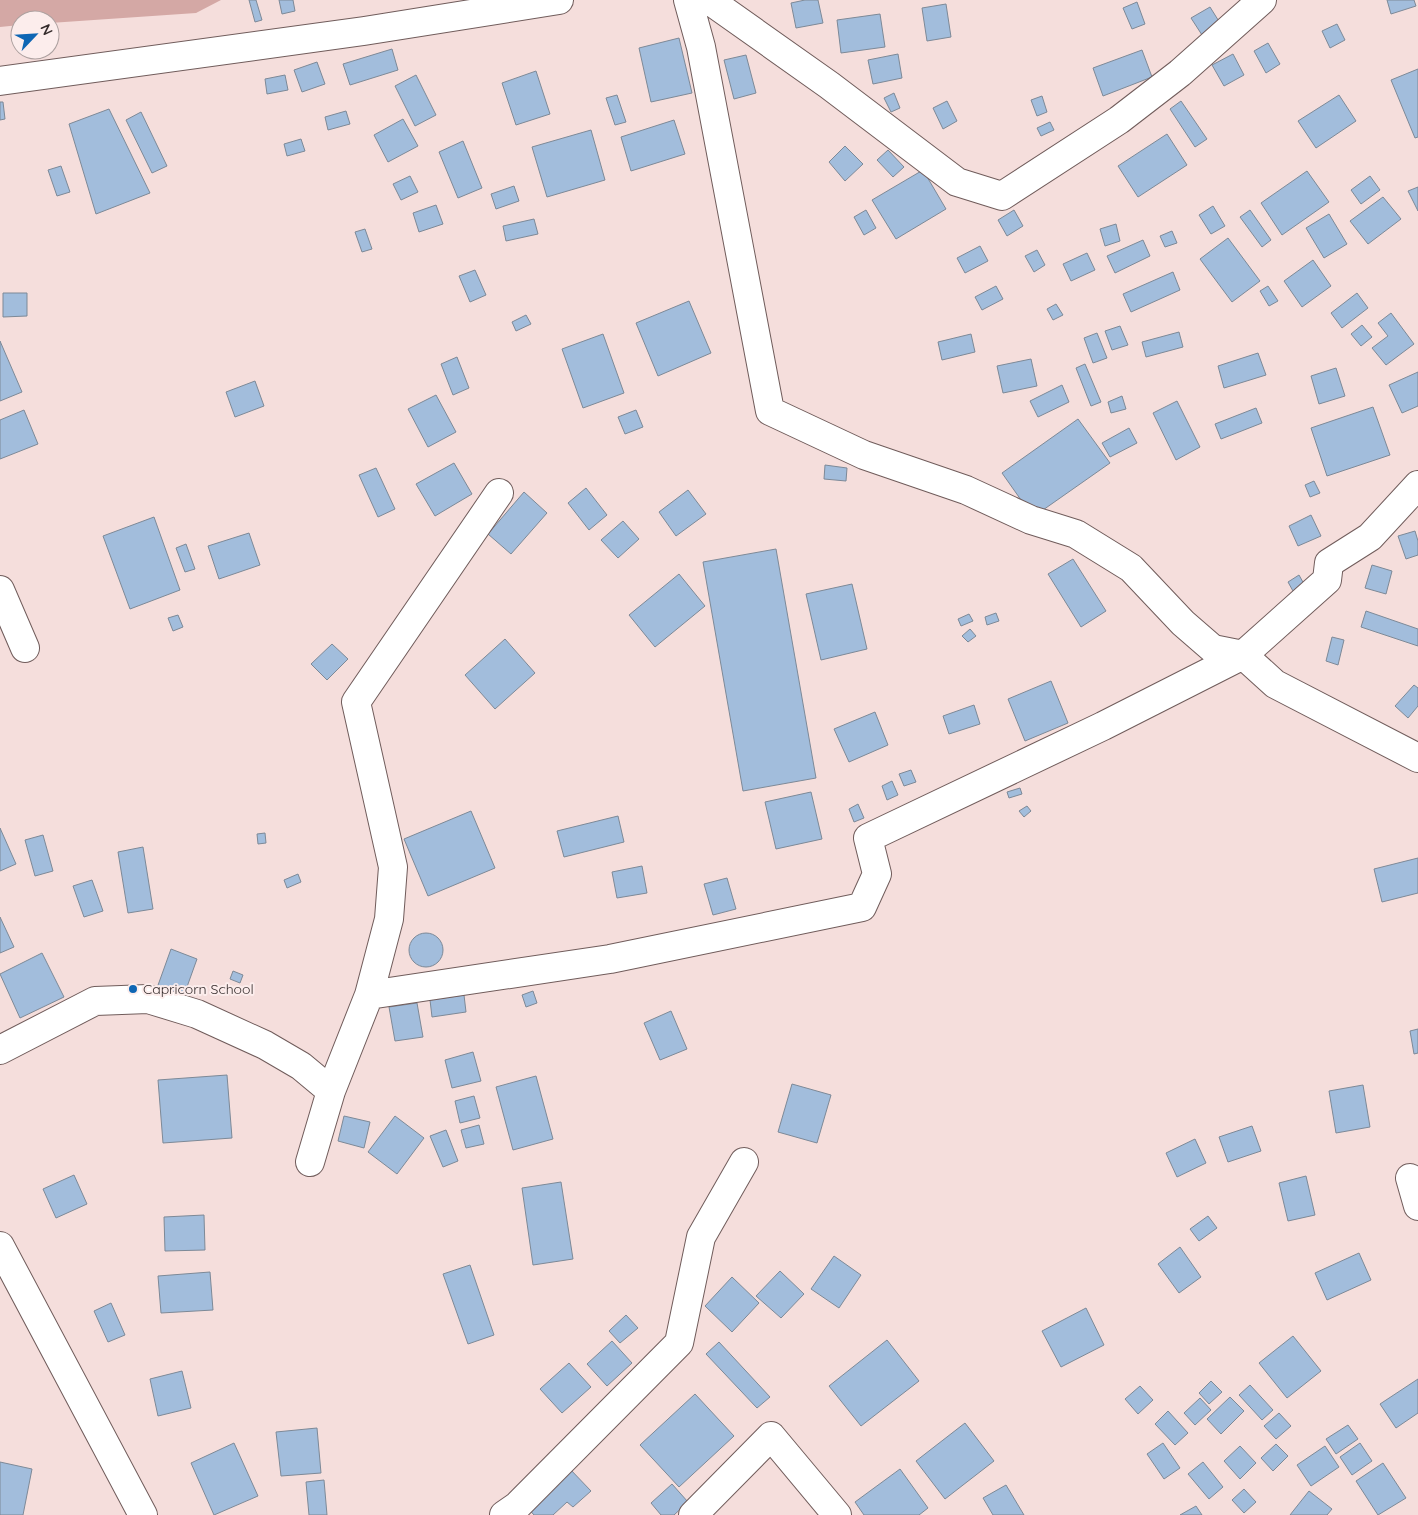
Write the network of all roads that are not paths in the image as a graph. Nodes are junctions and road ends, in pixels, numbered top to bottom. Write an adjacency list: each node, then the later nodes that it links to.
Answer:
1 (559, 0): 5 (street)
2 (688, 0): 10 (street)
3 (710, 0): 4 (street)
4 (1262, 0)
5 (0, 82)
6 (1418, 485): 10 (street)
7 (499, 493): 12 (street)
8 (0, 590): 9 (street)
9 (25, 648)
10 (1243, 655): 11 (street); 12 (street)
11 (1418, 758)
12 (369, 995): 14 (street)
13 (0, 1050): 14 (street)
14 (331, 1091): 15 (street)
15 (310, 1162)
16 (744, 1162): 21 (street)
17 (1410, 1178): 18 (street)
18 (1418, 1206)
19 (0, 1246): 20 (street)
20 (143, 1515)
21 (504, 1515)
22 (693, 1515): 23 (street)
23 (837, 1515)

